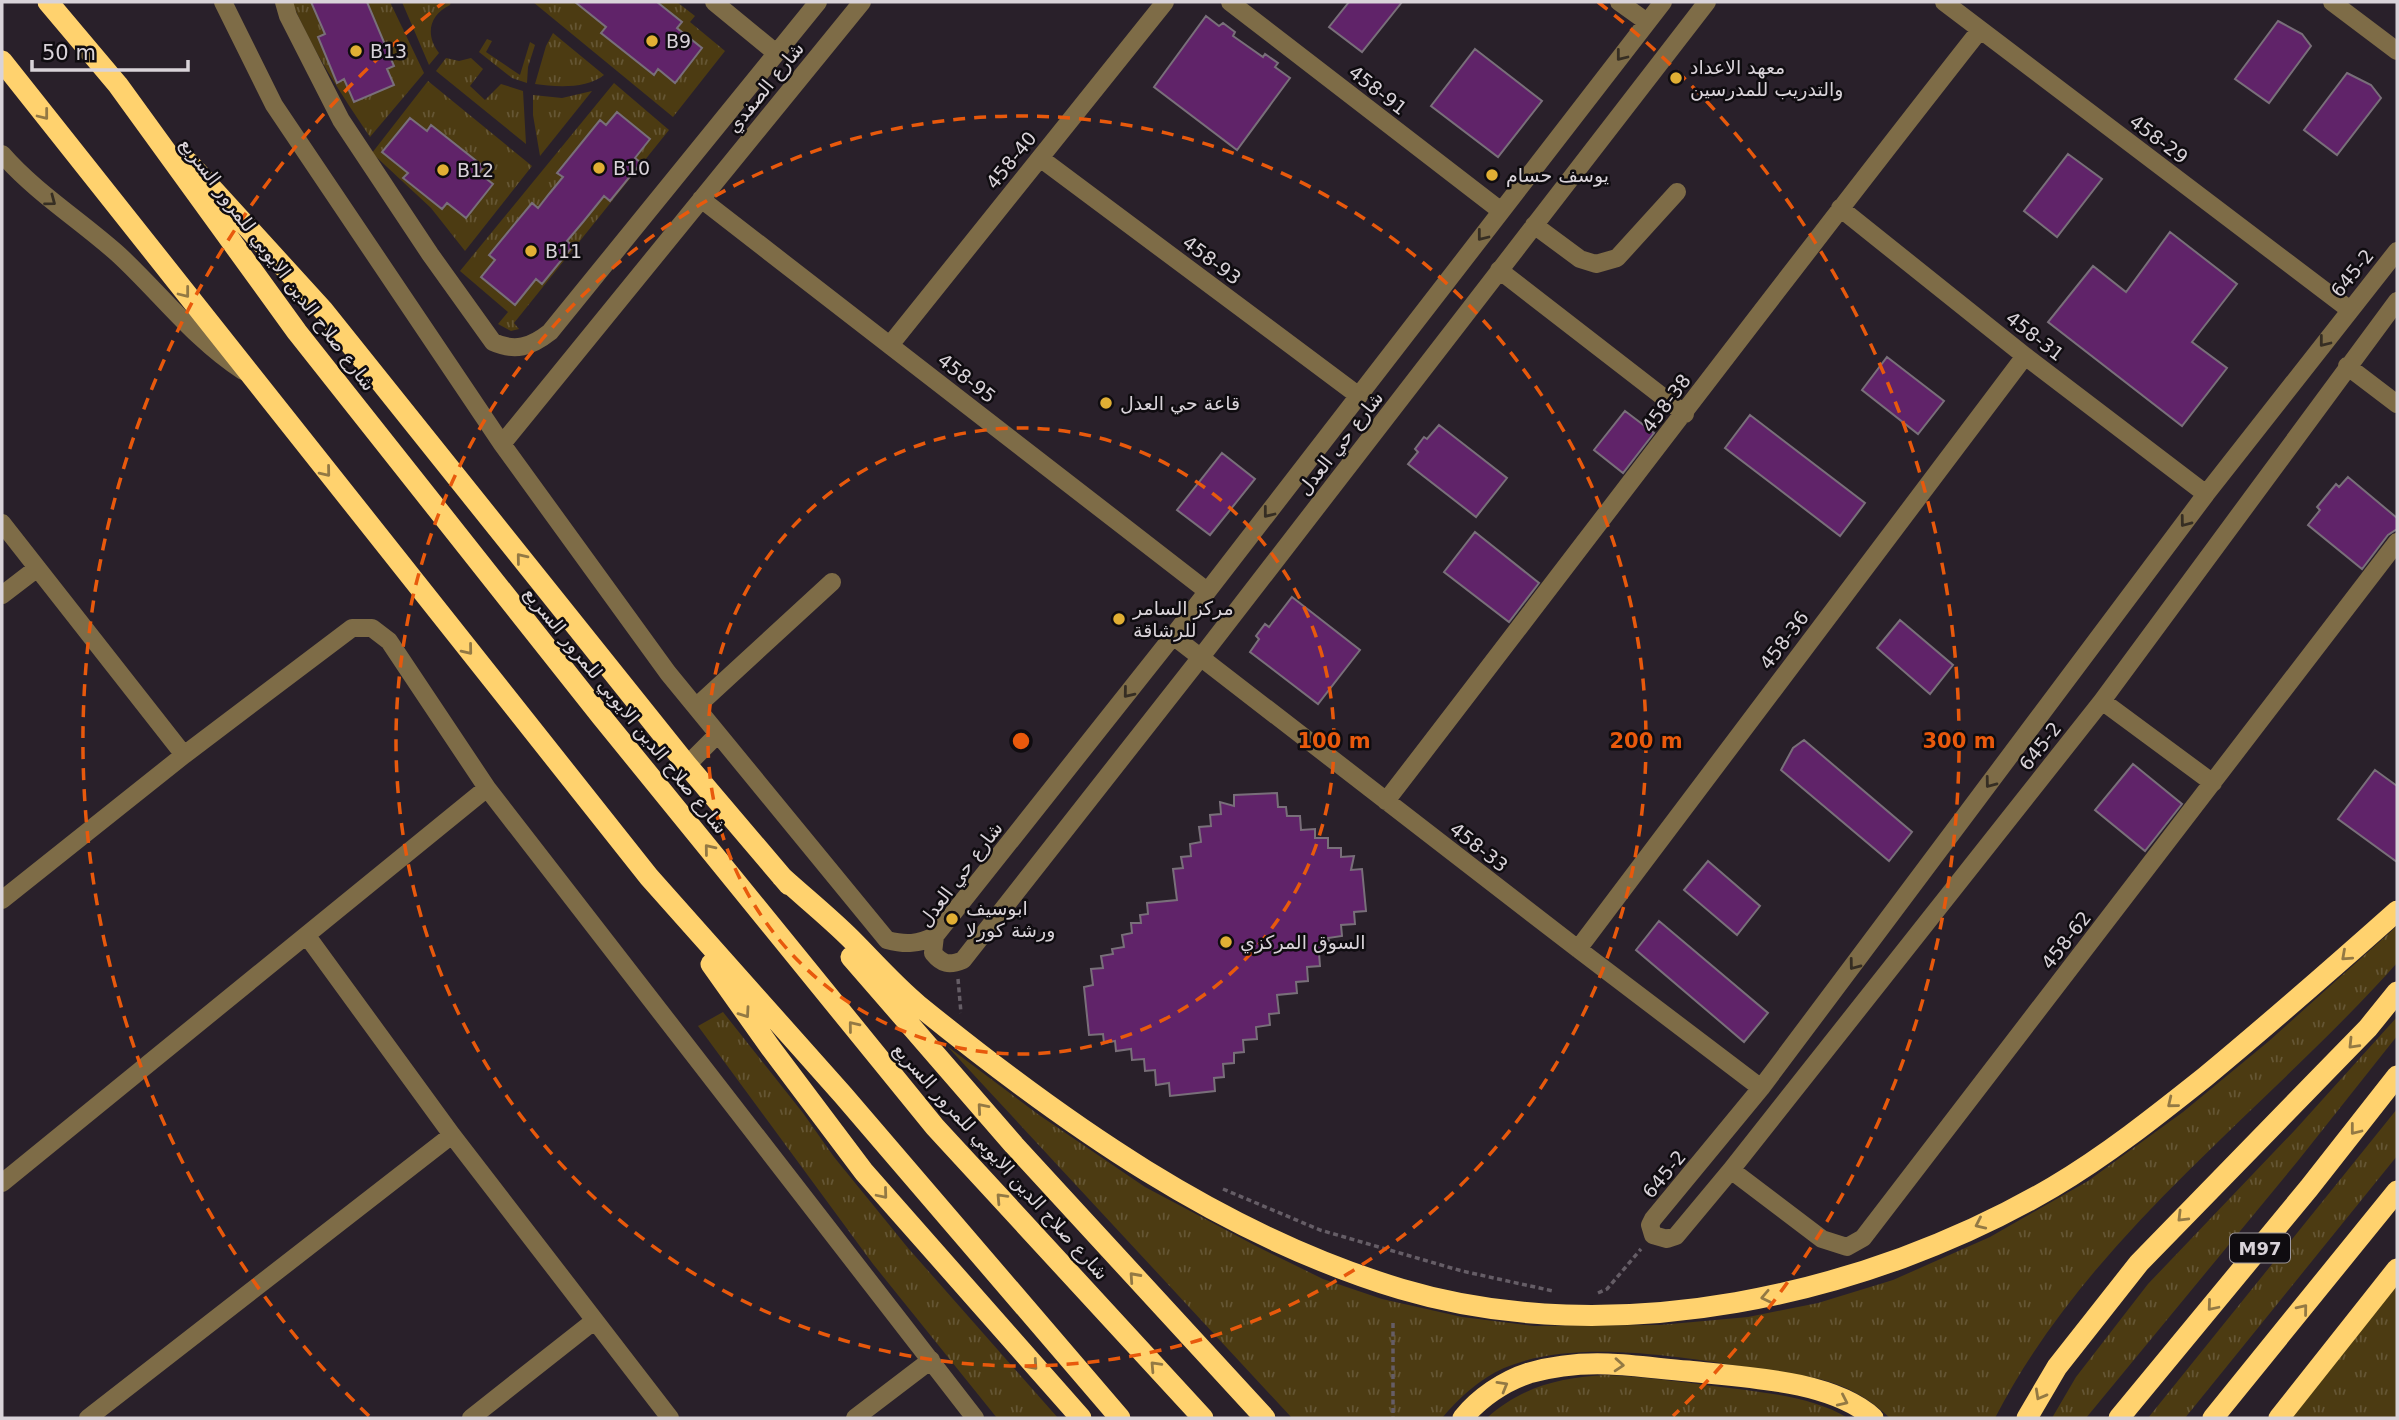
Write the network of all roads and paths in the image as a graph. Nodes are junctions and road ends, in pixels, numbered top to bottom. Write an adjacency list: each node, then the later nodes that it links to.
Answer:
1 (48, 2): 19 (highway, شارع صلاح الدين الايوبي للمرور السريع)
2 (223, 2): 38 (street)
3 (284, 2): 17 (street)
4 (714, 2): 17 (street)
5 (818, 2): 17 (street)
6 (862, 2): 23 (street, شارع الصفدي)
7 (1165, 2): 21 (street, 458-40)
8 (1230, 2): 25 (street, 458-91)
9 (1619, 2): 14 (street)
10 (1662, 2): 14 (street, شارع حي العدل)
11 (1707, 2): 26 (street, شارع حي العدل)
12 (1944, 2): 15 (street, 458-29)
13 (2332, 2): 16 (street)
14 (1647, 22): 25 (street, شارع حي العدل, one-way to 25)
15 (1980, 30): 24 (street, 458-38); 30 (street, 458-29)
16 (2397, 51)
17 (776, 53)
18 (2, 61): 34 (highway, one-way to 34)
19 (118, 85): 52 (highway, one-way to 19); 82 (highway, شارع صلاح الدين الايوبي للمرور السريع, one-way to 19)
20 (2, 154): 34 (street, one-way to 34)
21 (1040, 158): 31 (street, 458-40); 35 (street, 458-93)
22 (1677, 192): 26 (street)
23 (701, 198): 31 (street, 458-95); 38 (street, شارع الصفدي)
24 (1840, 208): 32 (street, 458-31); 37 (street, 458-38)
25 (1502, 211): 35 (street, شارع حي العدل, one-way to 35)
26 (1534, 225): 28 (street, شارع حي العدل)
27 (2397, 250): 30 (street, 645-2)
28 (1499, 270): 37 (street); 47 (street, شارع حي العدل)
29 (2397, 301): 33 (street, 645-2)
30 (2350, 310): 39 (street, 645-2, one-way to 39)
31 (890, 345): 44 (street, 458-95)
32 (2025, 356): 39 (street, 458-31); 62 (street, 458-36)
33 (2347, 366): 36 (street); 48 (street, 645-2)
34 (250, 376): 57 (highway, one-way to 57)
35 (1359, 396): 44 (street, شارع حي العدل, one-way to 44)
36 (2397, 404)
37 (1685, 414): 55 (street, 458-38)
38 (502, 443): 49 (street)
39 (2206, 494): 67 (street, 645-2, one-way to 67)
40 (2, 523): 42 (street)
41 (2397, 542): 53 (street, 458-62)
42 (36, 569): 45 (street); 51 (street)
43 (832, 582): 49 (street)
44 (1207, 591): 46 (street, شارع حي العدل)
45 (2, 595)
46 (1174, 636): 47 (street, 458-33); 61 (street, شارع حي العدل, one-way to 61)
47 (1201, 657): 55 (street, 458-33); 63 (street, شارع حي العدل)
48 (2102, 701): 53 (street); 69 (street, 645-2)
49 (696, 707): 50 (street)
50 (718, 734): 52 (street); 61 (street)
51 (184, 755): 54 (street); 58 (street)
52 (687, 765): 56 (highway)
53 (2213, 783): 71 (street, 458-62)
54 (487, 788): 60 (street); 81 (street)
55 (1386, 801): 62 (street, 458-33)
56 (781, 876): 59 (highway, one-way to 56); 90 (highway, one-way to 56)
57 (649, 877): 88 (highway, one-way to 88); 89 (highway)
58 (2, 900)
59 (2397, 911)
60 (307, 936): 70 (street); 72 (street)
61 (935, 936): 63 (street, شارع حي العدل)
62 (1578, 950): 67 (street, 458-33)
63 (963, 960): 65 (path)
64 (2397, 992): 94 (highway, one-way to 94)
65 (964, 1022)
66 (2397, 1076): 95 (highway, M97, one-way to 95)
67 (1761, 1088): 68 (street, 645-2)
68 (1748, 1105): 69 (street); 75 (street, 645-2)
69 (1770, 1121): 71 (street, 645-2)
70 (452, 1135): 79 (street); 83 (street)
71 (1731, 1170): 75 (street, 645-2)
72 (2, 1183)
73 (1218, 1187): 77 (path)
74 (2397, 1191): 96 (highway, one-way to 74)
75 (1653, 1235): 78 (path)
76 (2397, 1269): 97 (highway)
77 (1565, 1294)
78 (1595, 1295)
79 (594, 1321): 84 (street); 85 (street)
80 (1393, 1323): 91 (path)
81 (931, 1360): 86 (street); 87 (street)
82 (1202, 1417)
83 (88, 1418)
84 (471, 1418)
85 (670, 1418)
86 (855, 1418)
87 (975, 1418)
88 (1081, 1418)
89 (1120, 1418)
90 (1265, 1418)
91 (1393, 1418)
92 (1464, 1418): 93 (highway, one-way to 93)
93 (1873, 1418)
94 (2027, 1418)
95 (2119, 1418)
96 (2213, 1418)
97 (2278, 1418)

